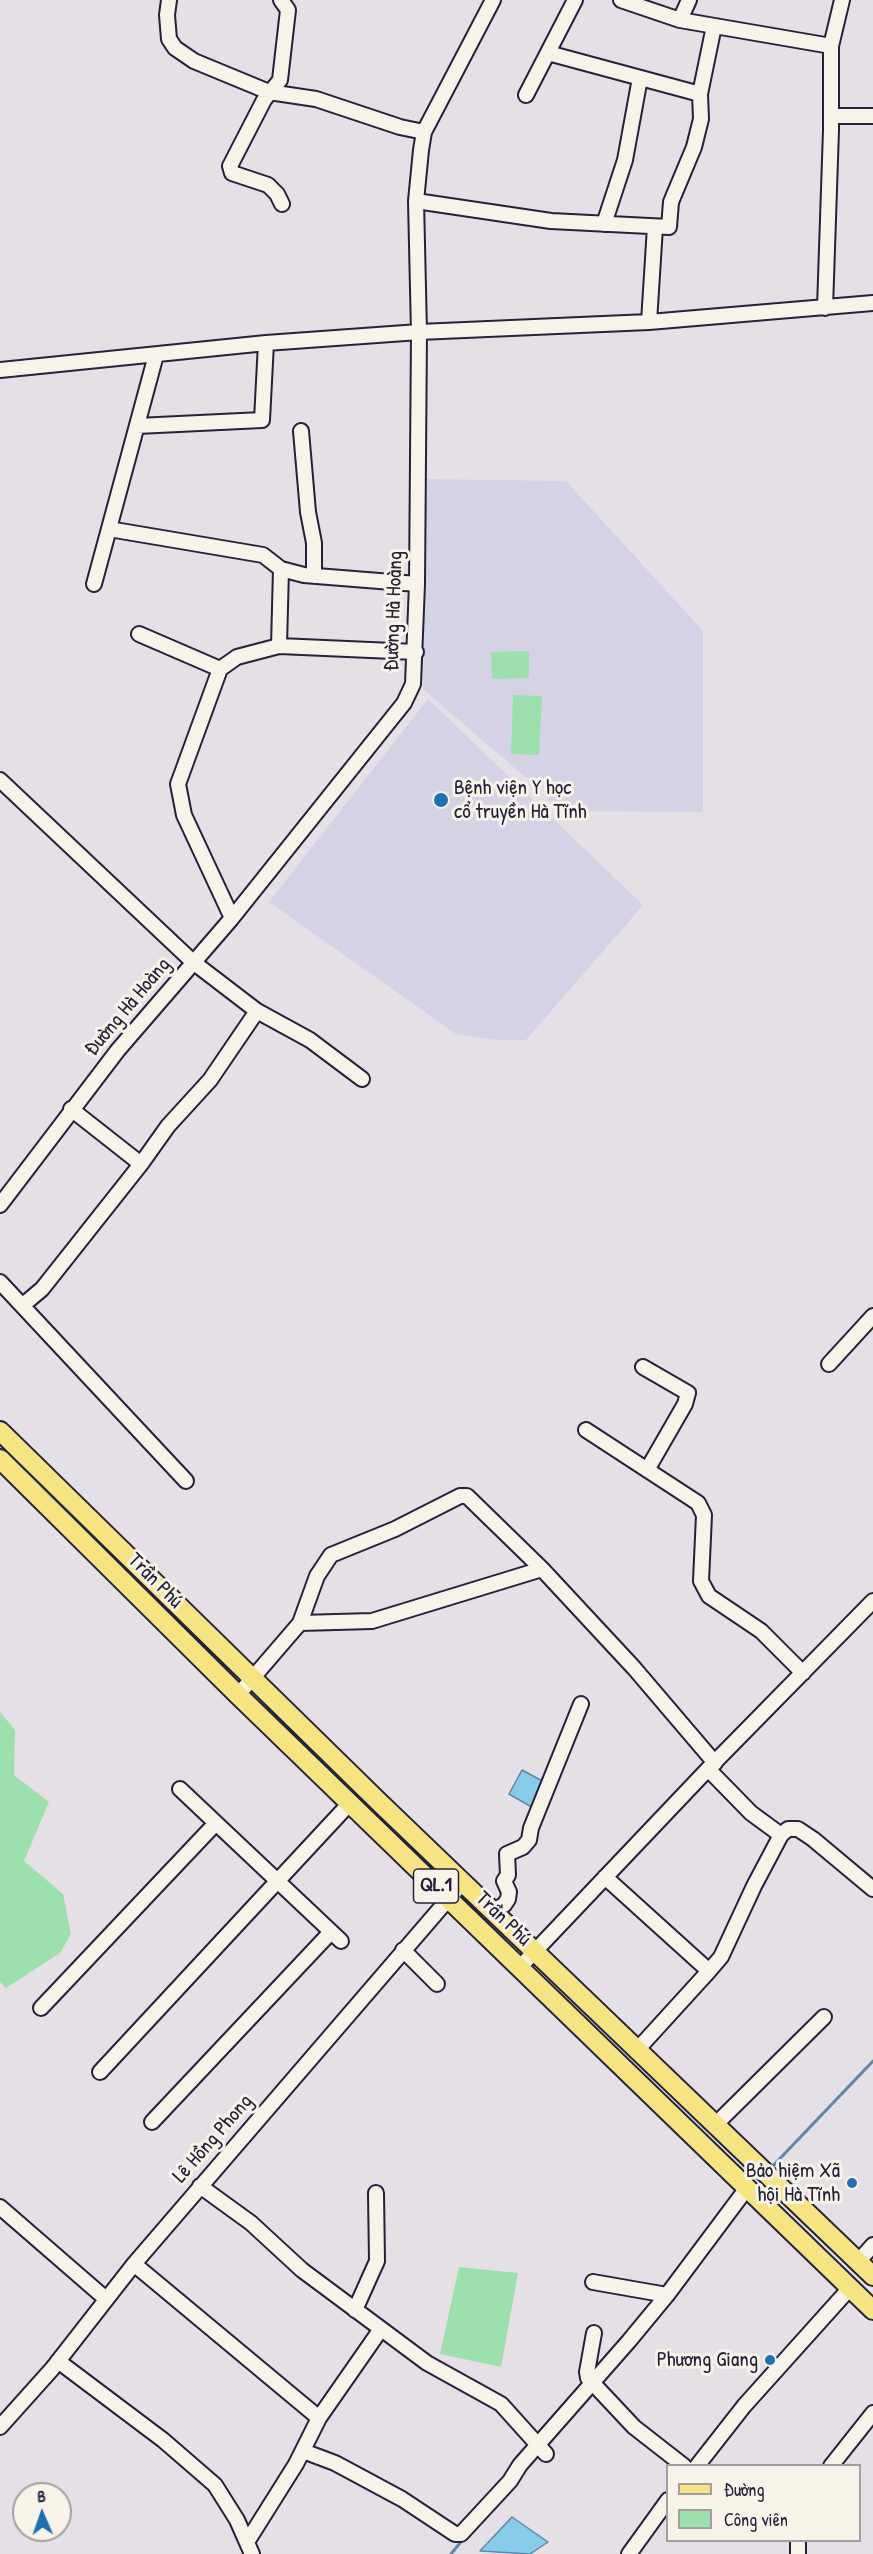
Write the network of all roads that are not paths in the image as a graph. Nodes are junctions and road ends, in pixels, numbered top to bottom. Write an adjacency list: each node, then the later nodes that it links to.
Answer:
1 (169, 0): 13 (street)
2 (281, 0): 13 (street)
3 (493, 0): 18 (street, Đường Hà Hoàng)
4 (575, 0): 11 (street)
5 (621, 0): 8 (street)
6 (688, 0): 8 (street)
7 (842, 0): 10 (street)
8 (680, 20): 9 (street)
9 (714, 26): 10 (street); 14 (street)
10 (831, 46): 16 (street)
11 (548, 53): 12 (street); 15 (street)
12 (640, 78): 14 (street); 21 (street)
13 (269, 92): 18 (street); 20 (street)
14 (699, 94): 22 (street)
15 (526, 95)
16 (831, 116): 17 (street); 24 (street)
17 (873, 116)
18 (424, 132): 19 (street, Đường Hà Hoàng)
19 (416, 201): 21 (street); 26 (street, Đường Hà Hoàng)
20 (282, 204)
21 (604, 224): 22 (street)
22 (655, 227): 25 (street)
23 (873, 303): 24 (street)
24 (825, 308): 25 (street)
25 (650, 322): 26 (street)
26 (419, 332): 27 (street); 36 (street, Đường Hà Hoàng)
27 (266, 344): 28 (street); 30 (street)
28 (156, 355): 29 (street); 30 (street)
29 (0, 370)
30 (137, 426): 32 (street)
31 (301, 431): 34 (street)
32 (110, 529): 33 (street); 35 (street)
33 (281, 569): 34 (street); 38 (street)
34 (314, 576): 36 (street)
35 (94, 584)
36 (417, 584): 39 (street, Đường Hà Hoàng)
37 (139, 634): 40 (street)
38 (279, 646): 39 (street); 40 (street)
39 (416, 652): 42 (street, Đường Hà Hoàng)
40 (220, 669): 42 (street)
41 (0, 780): 43 (street)
42 (232, 918): 43 (street, Đường Hà Hoàng)
43 (193, 962): 44 (street); 46 (street, Đường Hà Hoàng)
44 (257, 1011): 45 (street); 47 (street)
45 (362, 1079)
46 (71, 1109): 47 (street); 48 (street, Đường Hà Hoàng)
47 (141, 1164): 50 (street)
48 (0, 1205)
49 (0, 1282): 50 (street)
50 (23, 1305): 58 (street)
51 (873, 1316): 52 (street)
52 (829, 1364)
53 (642, 1367): 57 (street)
54 (586, 1430): 57 (street)
55 (0, 1431): 63 (main road, Trần Phú / QL.1)
56 (0, 1459): 64 (main road, Trần Phú / QL.1)
57 (647, 1470): 62 (street)
58 (186, 1481)
59 (542, 1569): 61 (street); 61 (street); 66 (street)
60 (873, 1601): 62 (street)
61 (300, 1623): 63 (street)
62 (803, 1673): 66 (street)
63 (253, 1678): 64 (street); 73 (main road, Trần Phú / QL.1)
64 (238, 1695): 68 (main road, Trần Phú / QL.1)
65 (581, 1704): 76 (street)
66 (711, 1766): 70 (street); 71 (street)
67 (180, 1789): 69 (street)
68 (350, 1803): 72 (street); 75 (main road, Trần Phú / QL.1)
69 (216, 1823): 72 (street); 82 (street)
70 (781, 1835): 74 (street); 80 (street)
71 (605, 1877): 78 (street); 80 (street)
72 (278, 1881): 85 (street); 86 (street)
73 (462, 1882): 75 (street, Lê Hồng Phong); 76 (main road, Trần Phú / QL.1)
74 (873, 1889)
75 (448, 1898): 77 (street, Lê Hồng Phong); 79 (main road, Trần Phú / QL.1)
76 (492, 1911): 78 (main road, Trần Phú / QL.1)
77 (403, 1950): 81 (street); 88 (street, Lê Hồng Phong)
78 (535, 1952): 79 (street); 84 (main road, Trần Phú / QL.1)
79 (520, 1967): 89 (main road, Trần Phú / QL.1)
80 (709, 1971): 84 (street)
81 (437, 1984)
82 (41, 2008)
83 (825, 2017): 87 (street)
84 (637, 2050): 87 (main road, Trần Phú / QL.1)
85 (100, 2072)
86 (152, 2122)
87 (715, 2125): 93 (main road, Trần Phú / QL.1)
88 (200, 2186): 94 (street, Lê Hồng Phong); 100 (street)
89 (747, 2188): 97 (main road, Trần Phú / QL.1); 98 (street)
90 (376, 2193): 100 (street)
91 (0, 2207): 99 (street)
92 (873, 2245): 93 (street)
93 (858, 2262): 95 (main road, Trần Phú / QL.1)
94 (134, 2264): 99 (street, Lê Hồng Phong); 107 (street)
95 (873, 2276)
96 (593, 2282): 98 (street)
97 (850, 2288): 101 (main road, Trần Phú / QL.1); 112 (street)
98 (667, 2295): 105 (street)
99 (106, 2299): 104 (street, Lê Hồng Phong)
100 (355, 2310): 102 (street)
101 (873, 2310)
102 (381, 2329): 107 (street); 109 (street)
103 (594, 2333): 105 (street)
104 (58, 2361): 108 (street, Lê Hồng Phong); 115 (street)
105 (596, 2388): 109 (street); 111 (street)
106 (873, 2413): 113 (street)
107 (319, 2418): 110 (street)
108 (0, 2427)
109 (542, 2450): 110 (street)
110 (303, 2451): 115 (street)
111 (681, 2464)
112 (699, 2464)
113 (833, 2464)
114 (666, 2503): 116 (street)
115 (250, 2548)
116 (629, 2554)

